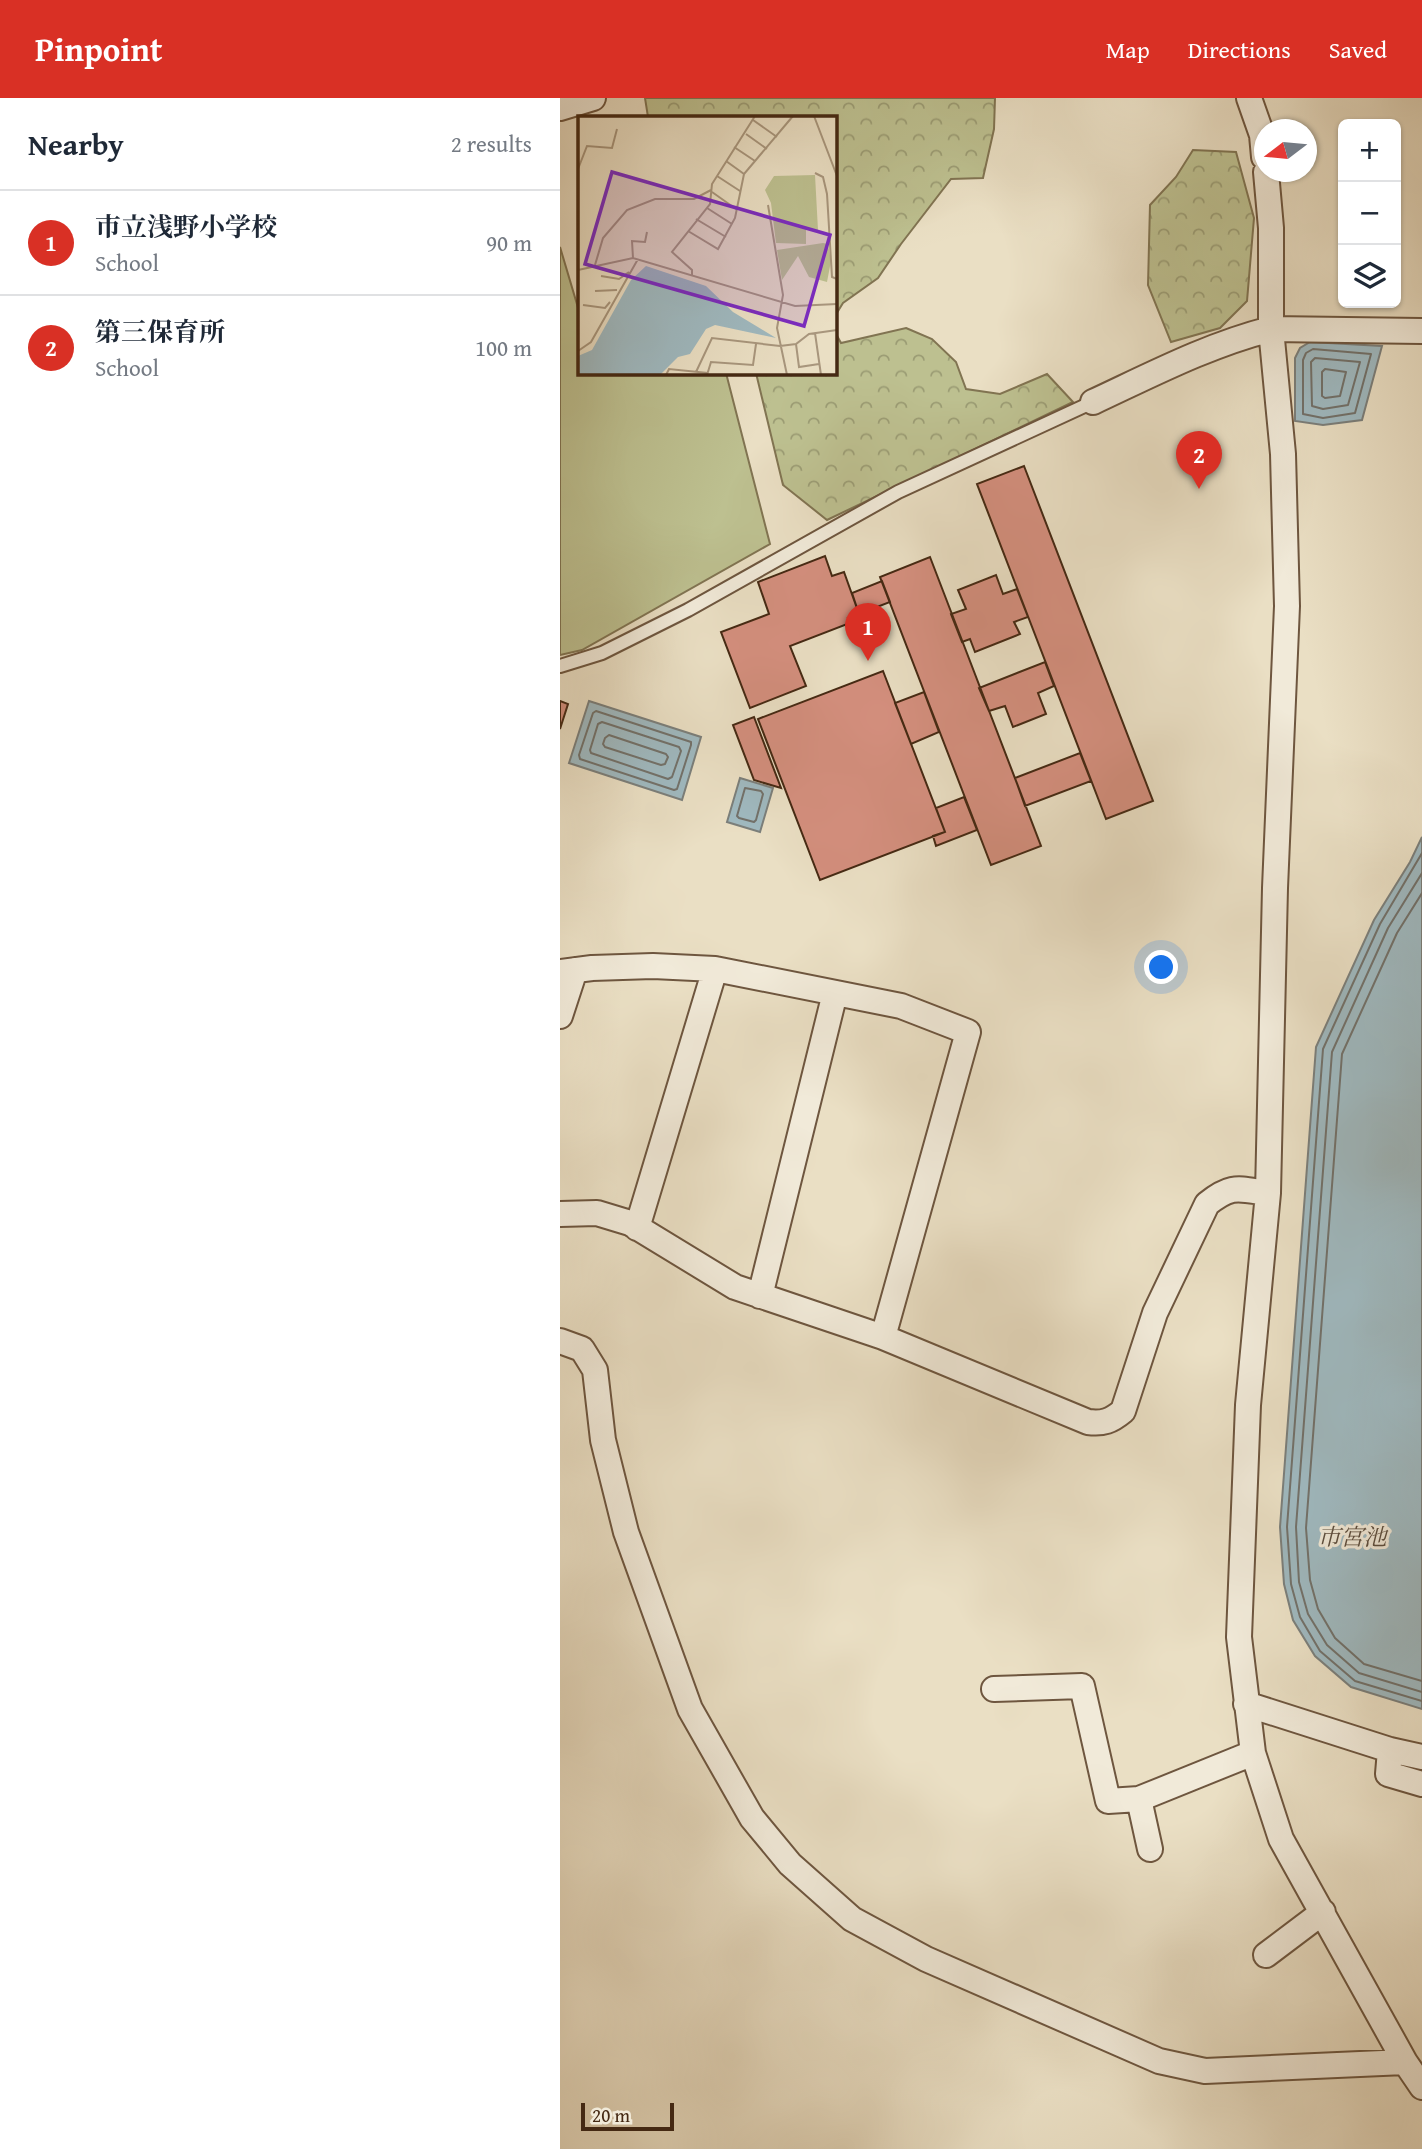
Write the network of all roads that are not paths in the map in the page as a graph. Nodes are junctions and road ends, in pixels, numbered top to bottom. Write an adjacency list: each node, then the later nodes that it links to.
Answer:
1 (593, 98): 3 (street)
2 (1250, 98): 4 (street)
3 (560, 108)
4 (1257, 119)
5 (1267, 182): 6 (street)
6 (1270, 329): 7 (street); 8 (street); 14 (street)
7 (1422, 331)
8 (1093, 402): 9 (lane)
9 (560, 666)
10 (715, 969): 11 (street); 12 (street); 16 (street)
11 (568, 971): 13 (street)
12 (835, 993): 17 (street); 18 (street)
13 (560, 1016)
14 (1268, 1193): 18 (street); 21 (street)
15 (560, 1214): 16 (street)
16 (637, 1228): 17 (street)
17 (760, 1296): 18 (street)
18 (883, 1337)
19 (560, 1341): 30 (street)
20 (994, 1689): 26 (street)
21 (1246, 1704): 22 (street); 23 (street)
22 (1390, 1750): 24 (street); 25 (street)
23 (1253, 1754): 26 (street); 28 (street)
24 (1422, 1757)
25 (1422, 1784)
26 (1139, 1799): 27 (street)
27 (1150, 1849)
28 (1322, 1912): 29 (street); 30 (street)
29 (1266, 1955)
30 (1405, 2062): 31 (street)
31 (1422, 2087)

